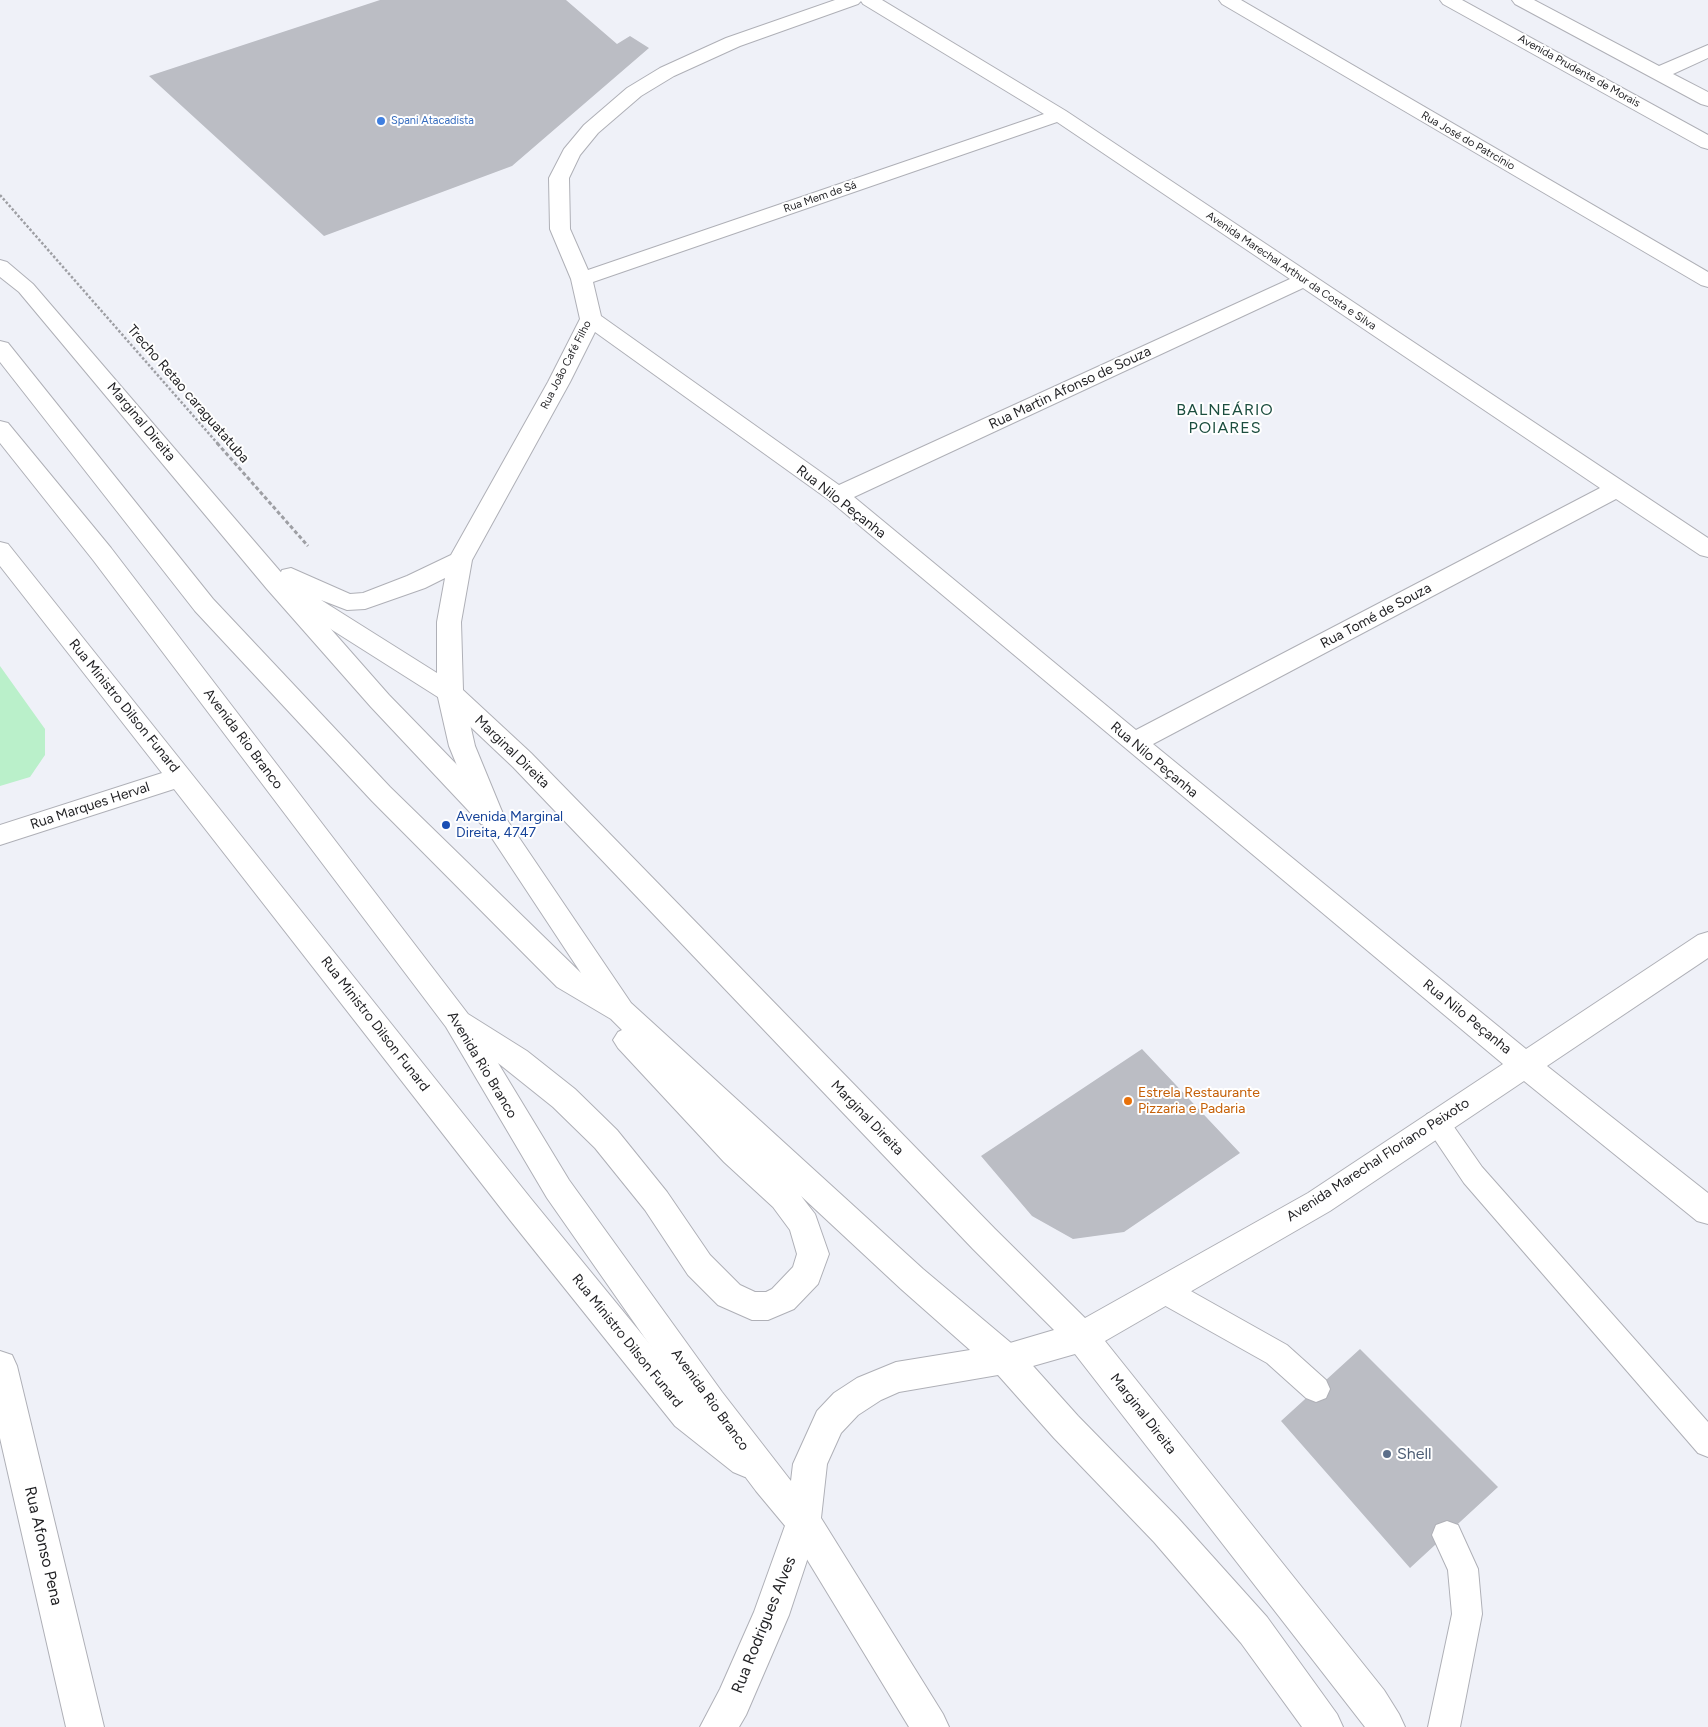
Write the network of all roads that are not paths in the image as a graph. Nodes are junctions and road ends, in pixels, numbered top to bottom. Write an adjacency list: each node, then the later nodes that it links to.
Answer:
1 (852, 0): 12 (street, Rua João Café Filho)
2 (869, 0): 9 (street, Avenida Marechal Arthur da Costa e Silva)
3 (1228, 0): 14 (street, Rua José do Patrcínio)
4 (1450, 0): 10 (street, Avenida Prudente de Morais)
5 (1521, 0): 7 (street)
6 (1708, 51): 7 (street)
7 (1659, 73): 8 (street)
8 (1708, 100)
9 (1059, 115): 12 (street, Rua Mem de Sá); 13 (street, Avenida Marechal Arthur da Costa e Silva)
10 (1708, 143)
11 (0, 266): 23 (street, Marginal Direita)
12 (582, 278): 15 (street, Rua João Café Filho)
13 (1304, 280): 18 (street, Avenida Marechal Arthur da Costa e Silva); 19 (street, Rua Martin Afonso de Souza)
14 (1708, 281)
15 (591, 320): 19 (street, Rua Nilo Peçanha); 22 (street, Rua João Café Filho)
16 (0, 348): 31 (street)
17 (0, 428): 33 (street, Avenida Rio Branco)
18 (1618, 488): 20 (street, Avenida Marechal Arthur da Costa e Silva); 26 (street, Rua Tomé de Souza)
19 (837, 496): 26 (street, Rua Nilo Peçanha)
20 (1708, 549)
21 (0, 550): 27 (street, Rua Ministro Dilson Funard)
22 (460, 560): 23 (street); 25 (street, Rua João Café Filho)
23 (259, 562): 24 (street, Marginal Direita)
24 (276, 583): 25 (street, Marginal Direita); 28 (street, Marginal Direita)
25 (450, 693): 28 (street, Rua João Café Filho); 38 (street, Marginal Direita)
26 (1134, 743): 34 (street, Rua Nilo Peçanha)
27 (181, 777): 29 (street, Rua Marques Herval); 43 (street, Rua Ministro Dilson Funard)
28 (491, 817): 32 (street)
29 (0, 835)
30 (1708, 942): 34 (street, Avenida Marechal Floriano Peixoto)
31 (568, 979): 32 (street); 33 (street)
32 (621, 1011): 39 (street)
33 (456, 1019): 43 (street, Avenida Rio Branco)
34 (1524, 1064): 35 (street, Avenida Marechal Floriano Peixoto); 36 (street, Rua Nilo Peçanha)
35 (1436, 1122): 37 (street, Avenida Marechal Floriano Peixoto); 42 (lane)
36 (1708, 1211)
37 (1163, 1290): 38 (street, Avenida Marechal Floriano Peixoto); 41 (lane)
38 (1082, 1337): 39 (street, Avenida Marechal Floriano Peixoto); 50 (street, Marginal Direita)
39 (1005, 1359): 44 (street, Rua Rodrigues Alves); 49 (street)
40 (0, 1366): 46 (street, Rua Afonso Pena)
41 (1316, 1389)
42 (1708, 1443)
43 (768, 1480): 44 (street, Avenida Rio Branco)
44 (804, 1521): 47 (street, Rua Rodrigues Alves); 48 (street, Avenida Rio Branco)
45 (1447, 1535): 51 (lane)
46 (85, 1727)
47 (719, 1727)
48 (930, 1727)
49 (1324, 1727)
50 (1386, 1727)
51 (1444, 1727)

